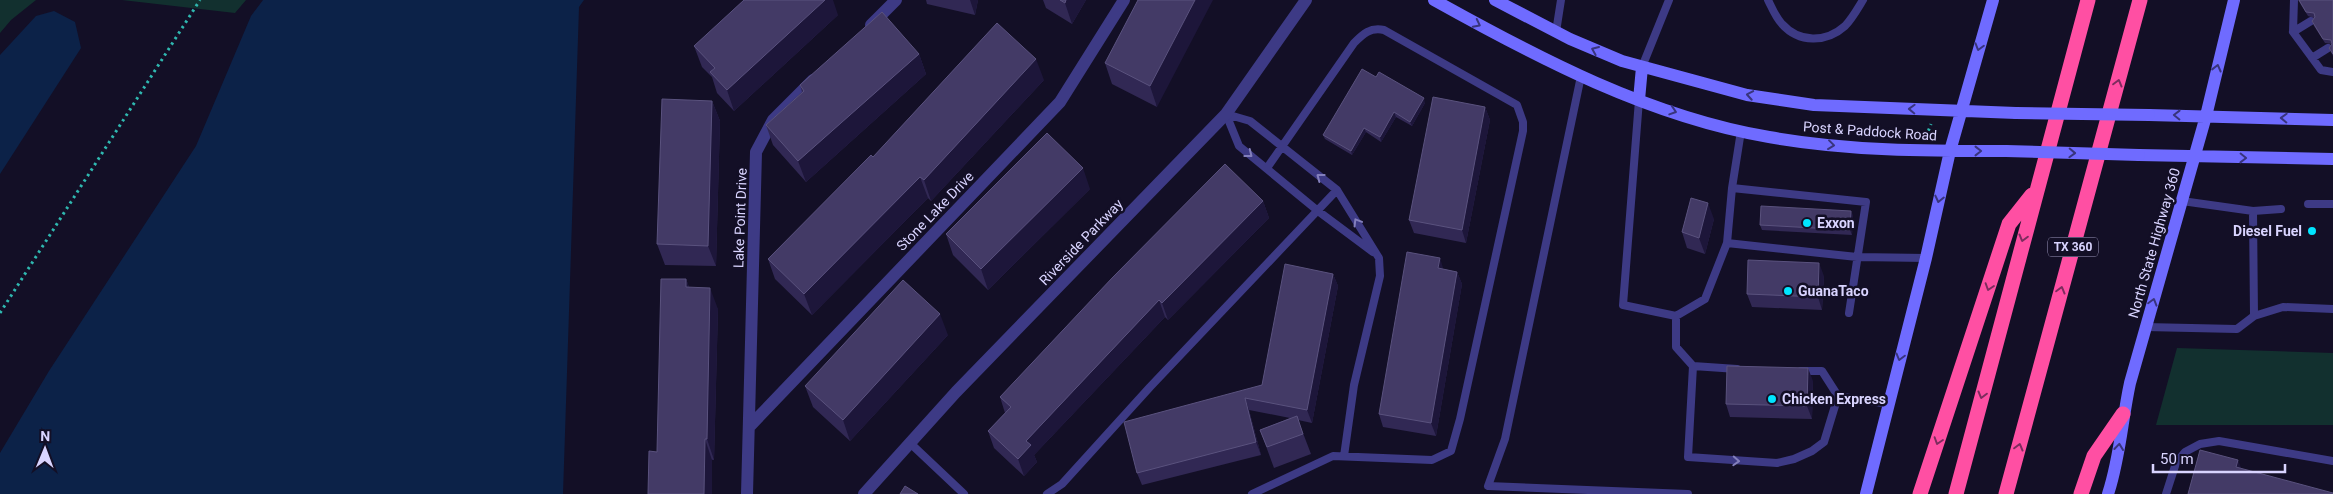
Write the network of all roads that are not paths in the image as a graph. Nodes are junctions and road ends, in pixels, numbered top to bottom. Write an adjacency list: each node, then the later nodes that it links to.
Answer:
1 (896, 0): 18 (street)
2 (1124, 0): 60 (street, Stone Lake Drive)
3 (1306, 0): 27 (street, Riverside Parkway)
4 (1434, 0): 24 (street, Post & Paddock Road, one-way to 24)
5 (1495, 0): 16 (street, Post & Paddock Road)
6 (1561, 0): 16 (lane)
7 (1668, 0): 21 (lane)
8 (1768, 0): 9 (lane)
9 (1864, 0)
10 (1993, 0): 26 (street, one-way to 26)
11 (2088, 0): 38 (highway)
12 (2140, 0): 73 (highway, TX 360, one-way to 12)
13 (2234, 0): 28 (street, North State Highway 360, one-way to 13)
14 (2294, 0): 17 (lane)
15 (2311, 21): 17 (lane)
16 (1556, 32): 21 (street, Post & Paddock Road, one-way to 16)
17 (2293, 32): 20 (lane)
18 (862, 33)
19 (2328, 48): 20 (lane)
20 (2312, 58): 22 (lane)
21 (1642, 67): 25 (street); 26 (street, Post & Paddock Road, one-way to 21)
22 (2333, 72)
23 (821, 73): 60 (street, Lake Point Drive)
24 (1581, 76): 25 (street, Post & Paddock Road); 69 (lane)
25 (1639, 100): 30 (street, Post & Paddock Road, one-way to 30); 51 (lane)
26 (1961, 111): 28 (street, Post & Paddock Road, one-way to 26, bridge); 32 (street)
27 (1226, 114): 31 (lane); 35 (lane, one-way to 35); 61 (street, Riverside Parkway)
28 (2206, 116): 29 (street, Post & Paddock Road, one-way to 28); 33 (street, North State Highway 360)
29 (2333, 120)
30 (1741, 130): 32 (street, Post & Paddock Road, one-way to 32); 36 (lane)
31 (1281, 147): 35 (lane); 37 (lane, one-way to 31); 62 (lane)
32 (1950, 151): 33 (street, Post & Paddock Road, one-way to 33, bridge); 48 (street, one-way to 48)
33 (2194, 157): 34 (street, Post & Paddock Road, one-way to 34); 39 (street, North State Highway 360)
34 (2333, 159)
35 (1267, 168): 43 (lane)
36 (1732, 188): 45 (lane); 47 (lane)
37 (1337, 190): 43 (lane); 46 (lane, one-way to 37)
38 (2036, 191): 71 (highway, one-way to 71); 72 (highway, one-way to 72)
39 (2182, 201): 44 (lane); 53 (street, North State Highway 360, one-way to 39)
40 (2308, 204): 41 (lane)
41 (2333, 204)
42 (2281, 209): 44 (lane)
43 (1318, 211): 46 (lane); 67 (lane)
44 (2253, 211): 52 (lane)
45 (1727, 243): 47 (lane); 51 (lane)
46 (1376, 254): 62 (lane)
47 (1857, 257): 48 (lane); 50 (lane)
48 (1926, 258): 58 (street, one-way to 58)
49 (2333, 308): 52 (lane)
50 (1849, 313)
51 (1676, 316): 54 (lane)
52 (2254, 316): 53 (lane)
53 (2145, 328): 59 (street, North State Highway 360)
54 (1693, 366): 55 (lane); 57 (lane, one-way to 57)
55 (1750, 369)
56 (1795, 371): 57 (lane)
57 (1838, 396): 58 (lane)
58 (1888, 404): 70 (street)
59 (2123, 414): 74 (highway); 75 (street, North State Highway 360, one-way to 59)
60 (749, 427): 64 (street, Lake Point Drive)
61 (910, 443): 65 (street, Riverside Parkway); 66 (lane)
62 (1344, 456): 68 (lane)
63 (2333, 461): 76 (lane)
64 (747, 494)
65 (864, 494)
66 (964, 494)
67 (1047, 494)
68 (1252, 494)
69 (1688, 494)
70 (1866, 494)
71 (1920, 494)
72 (1956, 494)
73 (2006, 494)
74 (2081, 494)
75 (2108, 494)
76 (2166, 494)

